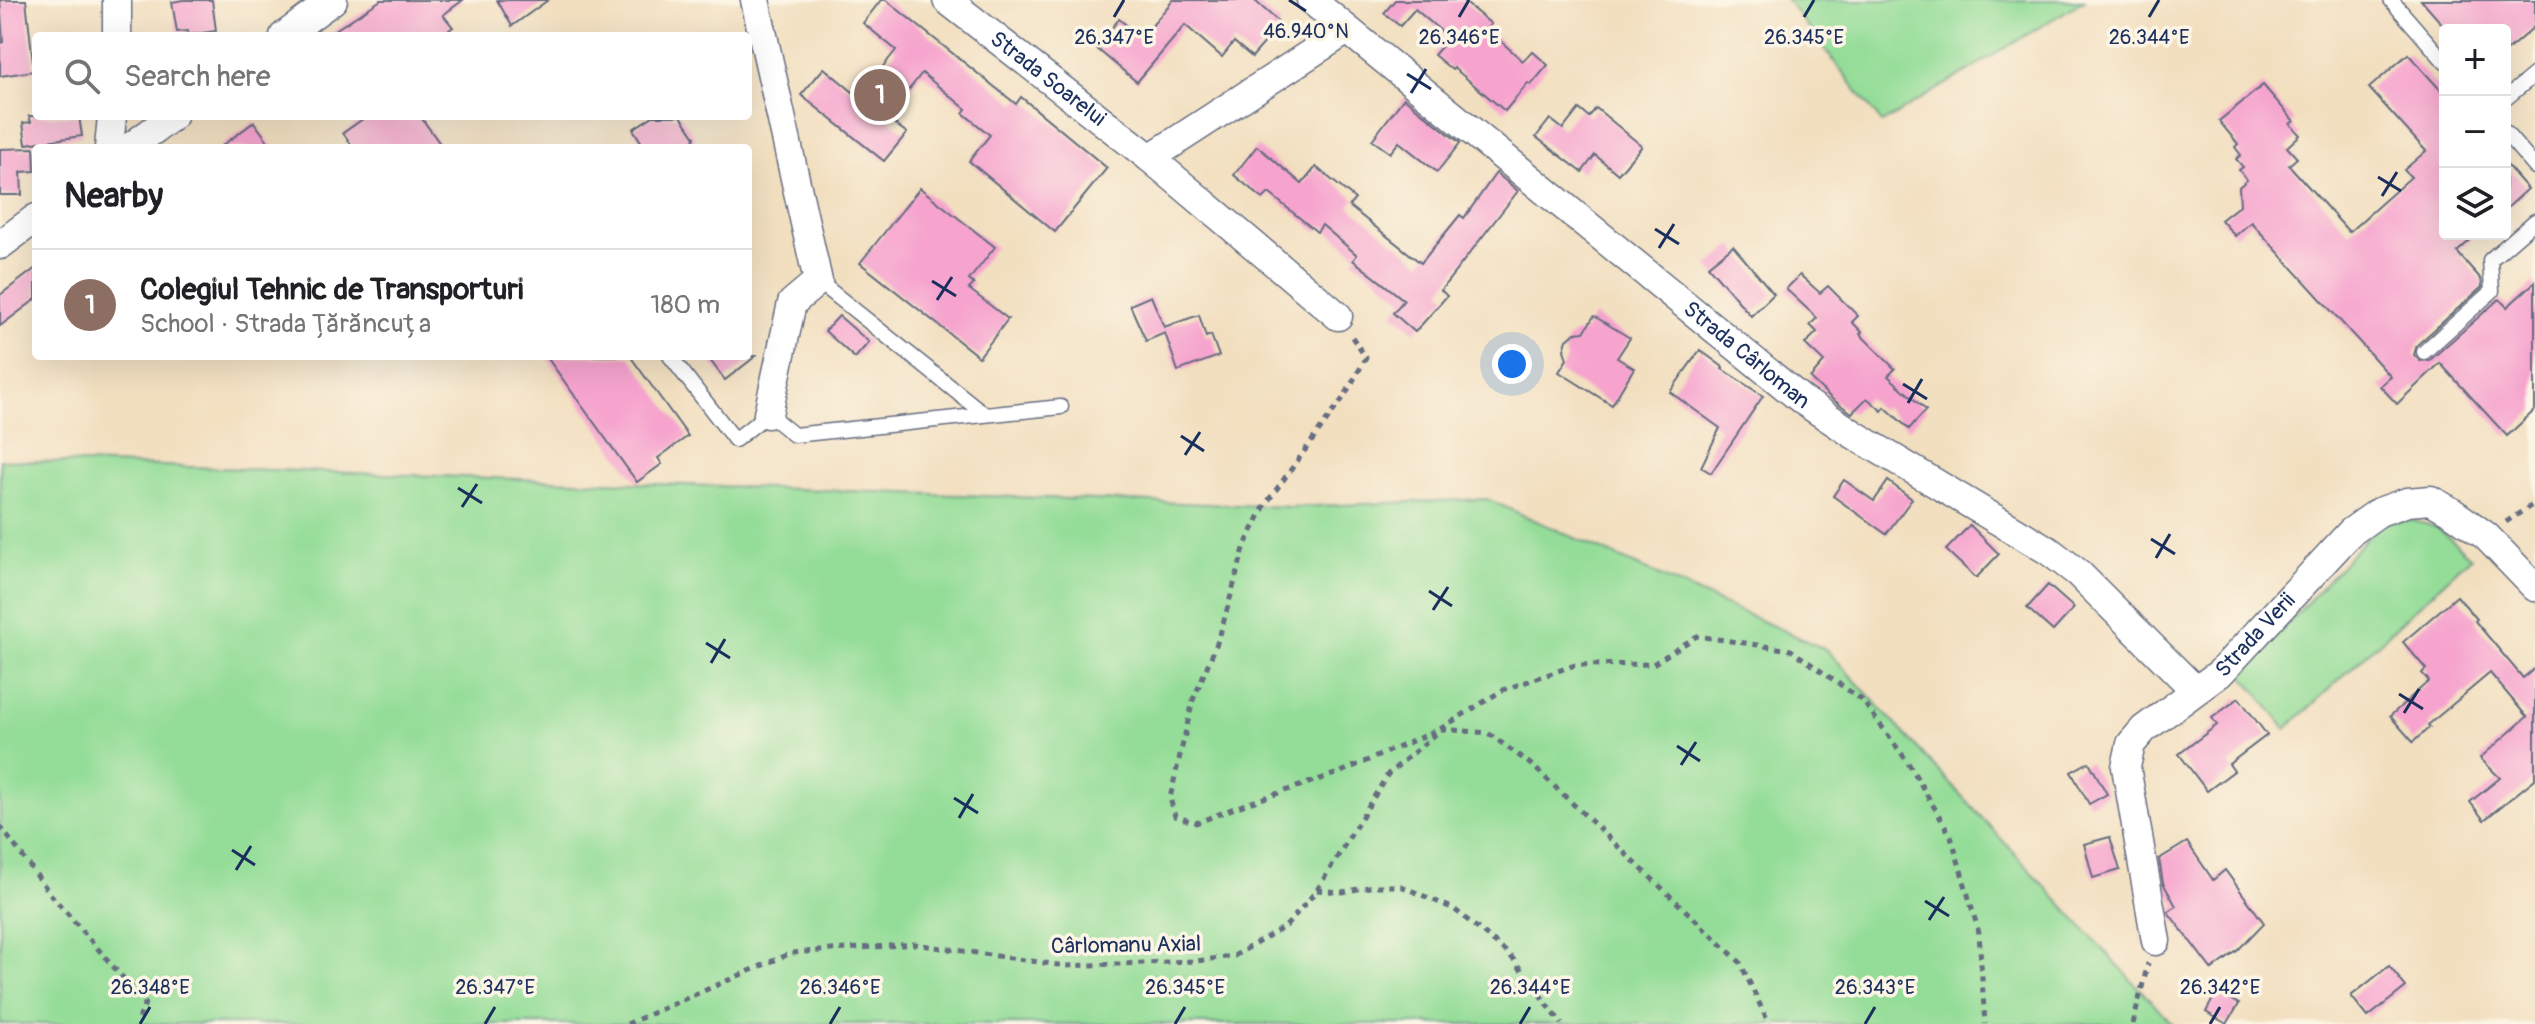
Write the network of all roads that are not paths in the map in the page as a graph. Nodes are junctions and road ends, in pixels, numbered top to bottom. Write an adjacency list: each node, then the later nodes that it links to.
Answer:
1 (117, 0): 8 (street)
2 (333, 0): 9 (street)
3 (755, 0): 23 (street)
4 (947, 0): 18 (street, Strada Soarelui)
5 (1311, 0): 7 (street, Strada Cârloman)
6 (2391, 0): 10 (lane)
7 (1347, 30): 18 (street); 31 (street, Strada Cârloman)
8 (117, 32)
9 (289, 32)
10 (2439, 55)
11 (2535, 74): 12 (lane)
12 (2509, 96)
13 (112, 120): 16 (street)
14 (168, 120): 17 (street)
15 (2511, 139): 19 (lane)
16 (109, 144)
17 (134, 144)
18 (1150, 158): 24 (street, Strada Soarelui)
19 (2535, 167)
20 (32, 221): 22 (street)
21 (2535, 221): 25 (lane)
22 (0, 245)
23 (818, 281): 28 (lane); 29 (street)
24 (1338, 316)
25 (2424, 352)
26 (673, 360): 29 (lane)
27 (1061, 407): 28 (lane)
28 (983, 413): 29 (lane)
29 (768, 414)
30 (2535, 587): 31 (street, Strada Verii)
31 (2195, 690): 32 (street, Strada Verii)
32 (2156, 941)

